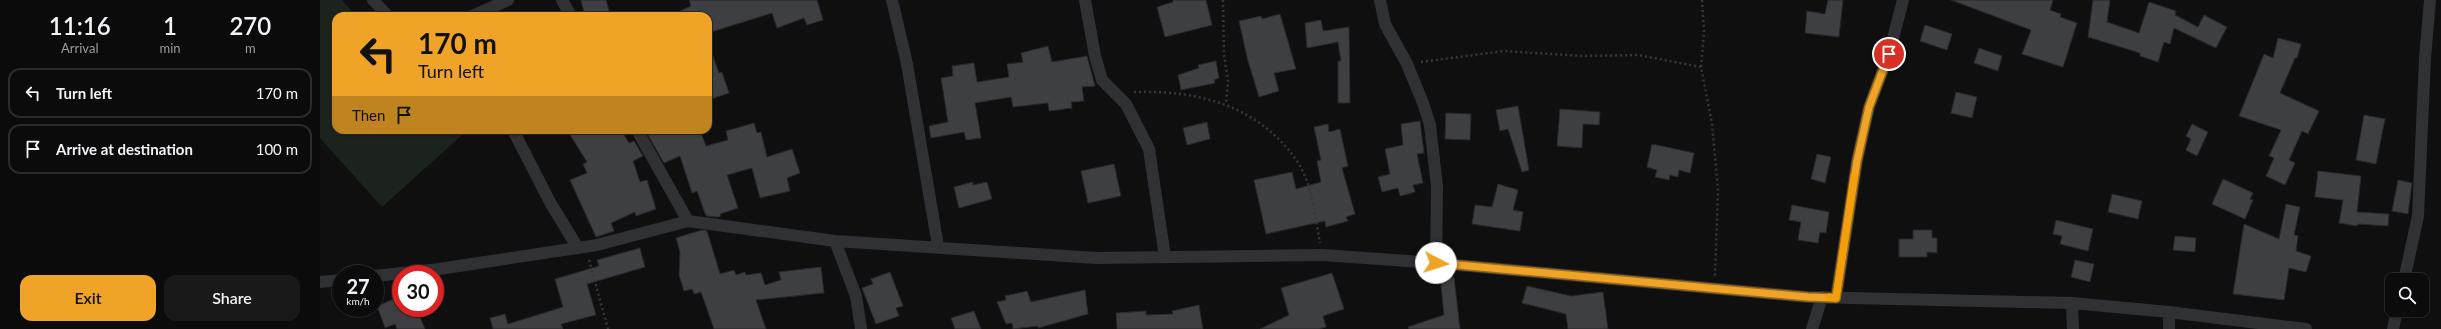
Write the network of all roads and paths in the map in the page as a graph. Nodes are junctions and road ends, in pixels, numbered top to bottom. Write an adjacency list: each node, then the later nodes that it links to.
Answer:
1 (373, 0): 11 (street)
2 (508, 0): 12 (street)
3 (562, 0): 13 (street)
4 (892, 0): 22 (street)
5 (1085, 0): 16 (street)
6 (1223, 0): 17 (path)
7 (1380, 0): 14 (street)
8 (1702, 0): 15 (path)
9 (1903, 0): 33 (street)
10 (2430, 0): 27 (street)
11 (384, 12)
12 (481, 12)
13 (569, 12)
14 (1407, 64): 15 (path); 26 (street)
15 (1701, 67): 31 (path)
16 (1116, 95): 17 (path); 25 (street)
17 (1226, 104): 24 (path)
18 (515, 134): 23 (street)
19 (639, 134): 20 (street)
20 (688, 221): 21 (street); 23 (street)
21 (835, 241): 22 (street); 39 (street)
22 (938, 246): 25 (street)
23 (582, 247): 28 (street); 38 (path)
24 (1323, 255): 25 (street); 26 (street)
25 (1165, 257)
26 (1436, 263): 31 (street)
27 (2406, 273)
28 (384, 275)
29 (332, 281): 30 (street)
30 (320, 282)
31 (1714, 288): 32 (street)
32 (1822, 297): 33 (street); 40 (street)
33 (1836, 298): 34 (street)
34 (2072, 303): 35 (street); 41 (street)
35 (2169, 312): 37 (street); 42 (street)
36 (2396, 317): 44 (street)
37 (2294, 327): 43 (street)
38 (608, 329)
39 (861, 329)
40 (1812, 329)
41 (2073, 329)
42 (2169, 329)
43 (2306, 329)
44 (2393, 329)

